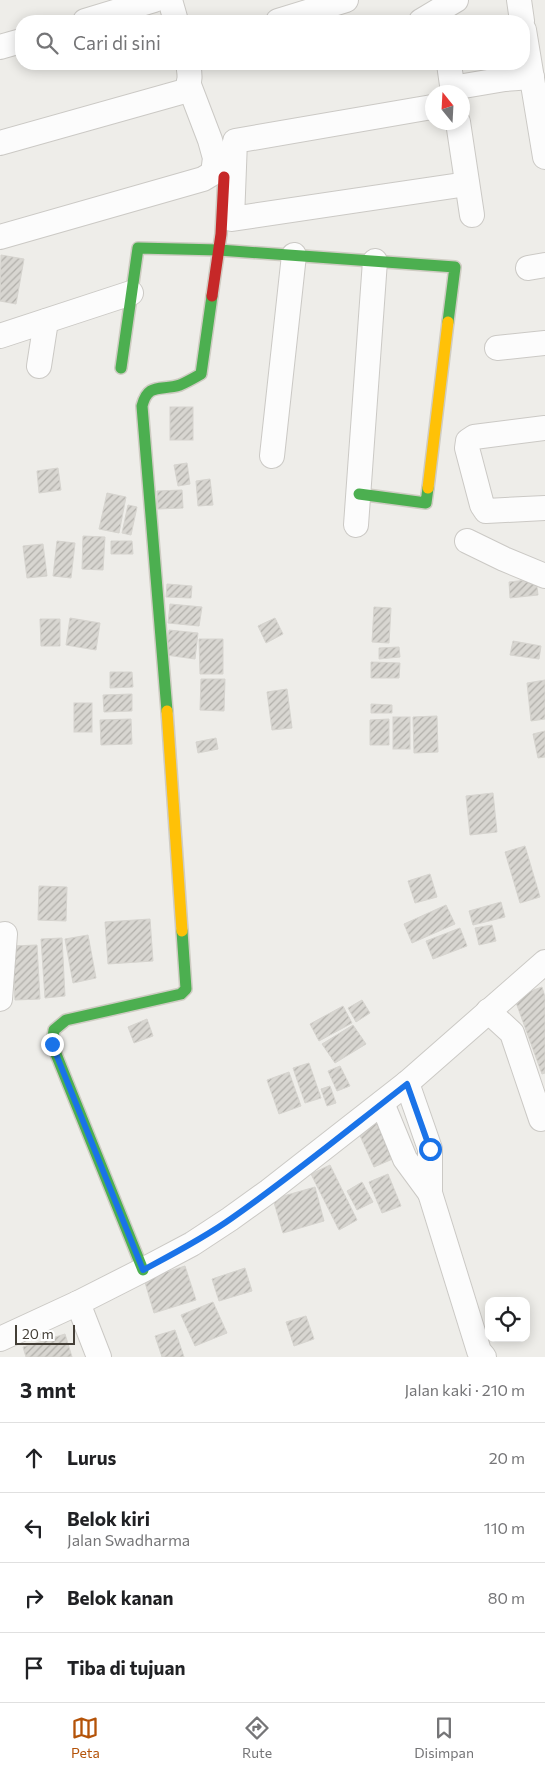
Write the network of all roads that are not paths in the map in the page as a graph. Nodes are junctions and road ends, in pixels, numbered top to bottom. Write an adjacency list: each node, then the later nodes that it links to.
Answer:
1 (154, 0): 6 (street)
2 (170, 0): 7 (street)
3 (346, 0): 8 (street)
4 (456, 0): 9 (street)
5 (519, 0): 10 (street)
6 (105, 15)
7 (174, 15)
8 (297, 15)
9 (432, 15)
10 (521, 15)
11 (15, 43): 12 (street)
12 (0, 47)
13 (530, 65): 16 (street)
14 (450, 70): 17 (street)
15 (188, 74): 21 (street); 26 (street)
16 (532, 77): 18 (street); 22 (street)
17 (452, 85)
18 (470, 86)
19 (425, 109): 24 (street)
20 (459, 130): 24 (street)
21 (0, 143)
22 (545, 158)
23 (224, 177): 27 (street)
24 (467, 184): 25 (street)
25 (472, 215)
26 (0, 237)
27 (219, 250): 28 (street); 30 (street); 52 (street)
28 (294, 255): 29 (street); 38 (street)
29 (375, 261): 39 (street); 39 (street)
30 (131, 293): 31 (street); 36 (street)
31 (46, 321): 32 (street); 35 (street)
32 (0, 336)
33 (545, 343): 34 (street)
34 (497, 348)
35 (39, 366)
36 (121, 368)
37 (545, 428): 40 (street)
38 (272, 456)
39 (359, 494): 41 (street)
40 (545, 508)
41 (356, 525)
42 (467, 541): 43 (street)
43 (545, 576)
44 (0, 935): 46 (street)
45 (545, 962): 47 (street)
46 (0, 999)
47 (488, 1010): 48 (street); 50 (street)
48 (407, 1084): 49 (street); 51 (street)
49 (382, 1103): 51 (street); 52 (street)
50 (541, 1119)
51 (430, 1193): 56 (street)
52 (143, 1270): 53 (street)
53 (78, 1303): 54 (street); 55 (street)
54 (0, 1339)
55 (99, 1357)
56 (484, 1357)

